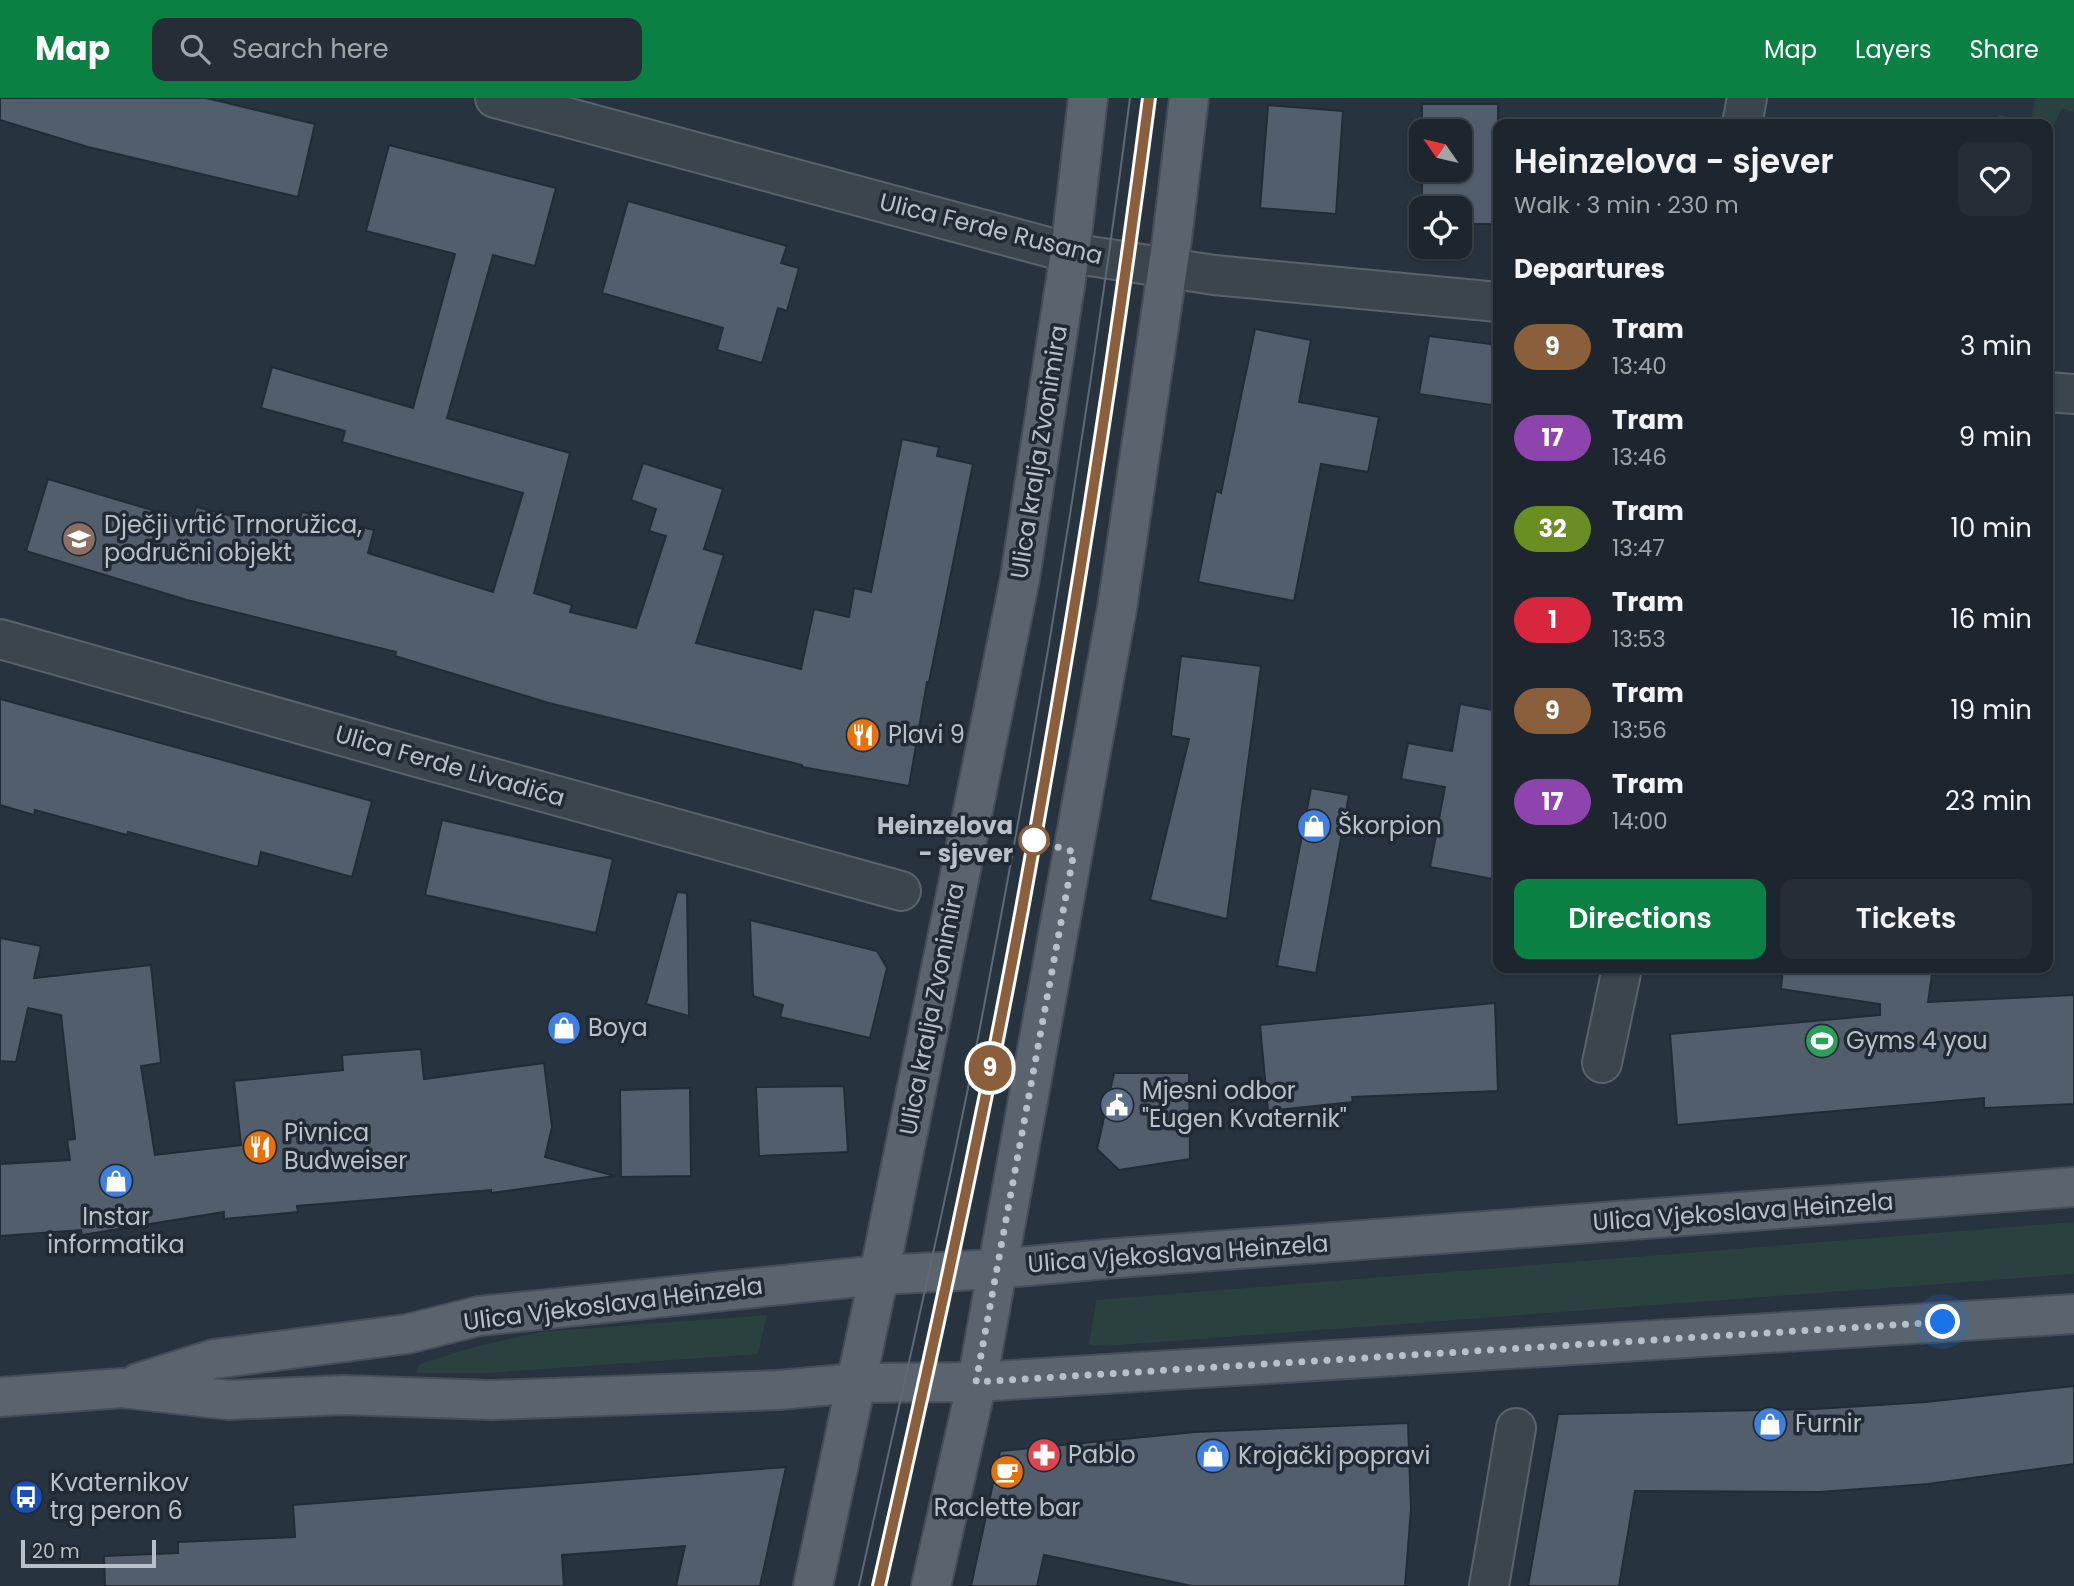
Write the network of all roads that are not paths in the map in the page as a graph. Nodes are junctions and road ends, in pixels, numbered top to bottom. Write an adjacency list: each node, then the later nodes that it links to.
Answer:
1 (495, 98): 6 (street, Ulica Ferde Rusana)
2 (1088, 98): 6 (main road, Ulica kralja Zvonimira)
3 (1189, 98): 7 (main road)
4 (1746, 98): 5 (street)
5 (1743, 119)
6 (1070, 253): 7 (street, Ulica Ferde Rusana); 17 (main road, Ulica kralja Zvonimira)
7 (1167, 268): 8 (street, Ulica Ferde Rusana); 16 (main road)
8 (1493, 302)
9 (2053, 392): 10 (street)
10 (2074, 394)
11 (0, 639): 12 (street, Ulica Ferde Livadića)
12 (901, 891)
13 (1621, 973): 14 (street)
14 (1602, 1063)
15 (2074, 1188): 16 (main road, Ulica Vjekoslava Heinzela)
16 (996, 1269): 17 (main road, Ulica Vjekoslava Heinzela); 19 (main road)
17 (879, 1275): 20 (main road, Ulica kralja Zvonimira); 21 (main road, Ulica Vjekoslava Heinzela)
18 (2074, 1314): 19 (main road, Ulica Vjekoslava Heinzela)
19 (976, 1382): 20 (main road, Ulica Vjekoslava Heinzela); 25 (main road)
20 (856, 1383): 21 (main road, Ulica Vjekoslava Heinzela); 24 (main road, Ulica kralja Zvonimira)
21 (122, 1388): 22 (main road, Ulica Vjekoslava Heinzela)
22 (0, 1397)
23 (1516, 1428): 26 (street)
24 (813, 1586)
25 (931, 1586)
26 (1489, 1586)

